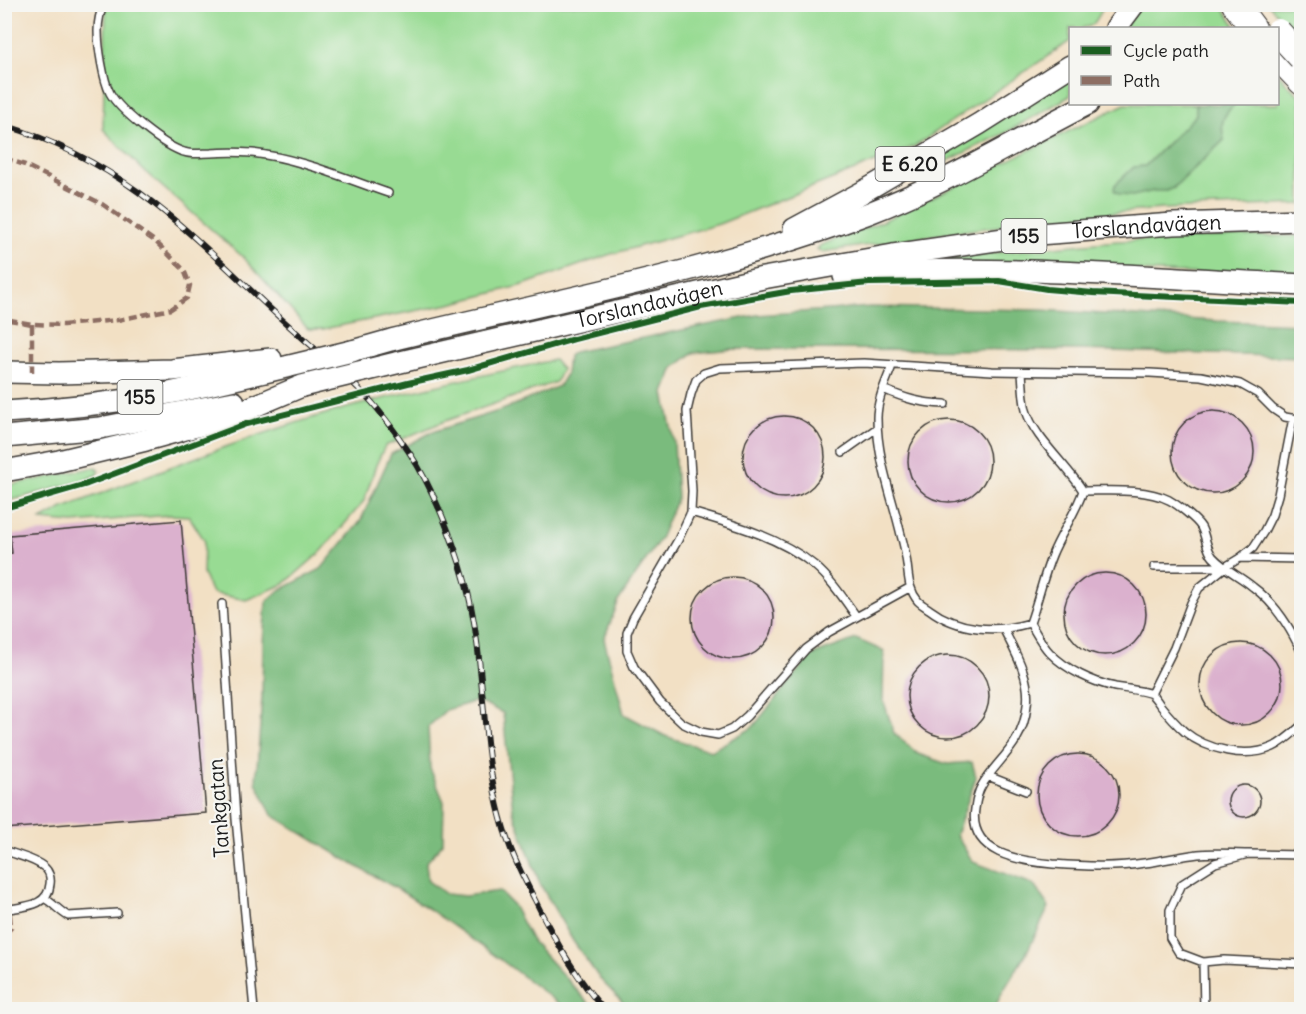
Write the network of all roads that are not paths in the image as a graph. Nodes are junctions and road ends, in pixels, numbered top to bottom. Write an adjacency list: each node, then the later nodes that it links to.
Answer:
1 (104, 4): 14 (lane)
2 (1134, 4): 5 (main road)
3 (1235, 4): 6 (highway)
4 (1257, 4): 7 (highway)
5 (1117, 27)
6 (1252, 27)
7 (1274, 27)
8 (1302, 36): 10 (main road)
9 (1279, 39): 10 (highway, bridge)
10 (1284, 54): 12 (highway)
11 (1069, 67): 16 (main road, E 6.20)
12 (1302, 82)
13 (1086, 105): 16 (main road, Torslandavägen / 155)
14 (388, 193)
15 (1302, 220): 17 (main road, Torslandavägen / 155)
16 (746, 255): 19 (main road, Torslandavägen / 155, bridge)
17 (763, 278): 18 (main road, 155); 23 (main road, Torslandavägen / 155, bridge)
18 (1302, 285)
19 (290, 362): 21 (main road); 26 (main road, Torslandavägen / 155)
20 (892, 366): 22 (lane); 24 (lane); 34 (lane)
21 (4, 372)
22 (1022, 372): 27 (lane); 33 (lane)
23 (302, 386): 30 (main road, Torslandavägen / 155); 32 (main road)
24 (883, 389): 25 (lane); 29 (lane)
25 (945, 404)
26 (4, 412)
27 (1293, 418): 28 (lane); 35 (lane)
28 (1302, 420)
29 (877, 428): 31 (lane); 39 (lane)
30 (4, 437)
31 (843, 452)
32 (4, 471)
33 (1083, 491): 38 (lane); 42 (lane)
34 (691, 512): 41 (lane); 41 (lane)
35 (1240, 558): 36 (lane); 38 (lane)
36 (1302, 559)
37 (1154, 567): 38 (lane)
38 (1225, 567): 44 (lane); 45 (lane)
39 (909, 588): 41 (lane); 43 (lane)
40 (222, 604): 57 (lane, Tankgatan)
41 (856, 616)
42 (1030, 623): 43 (lane); 45 (lane)
43 (1004, 628): 47 (lane)
44 (1302, 653)
45 (1151, 694): 46 (lane)
46 (1302, 725)
47 (988, 776): 48 (lane); 50 (lane)
48 (1026, 791)
49 (4, 850): 52 (lane)
50 (1248, 854): 51 (lane); 55 (lane)
51 (1302, 855)
52 (44, 898): 53 (lane); 54 (lane)
53 (4, 910)
54 (117, 914)
55 (1203, 962): 56 (lane); 58 (lane)
56 (1302, 963)
57 (254, 1010)
58 (1204, 1010)

